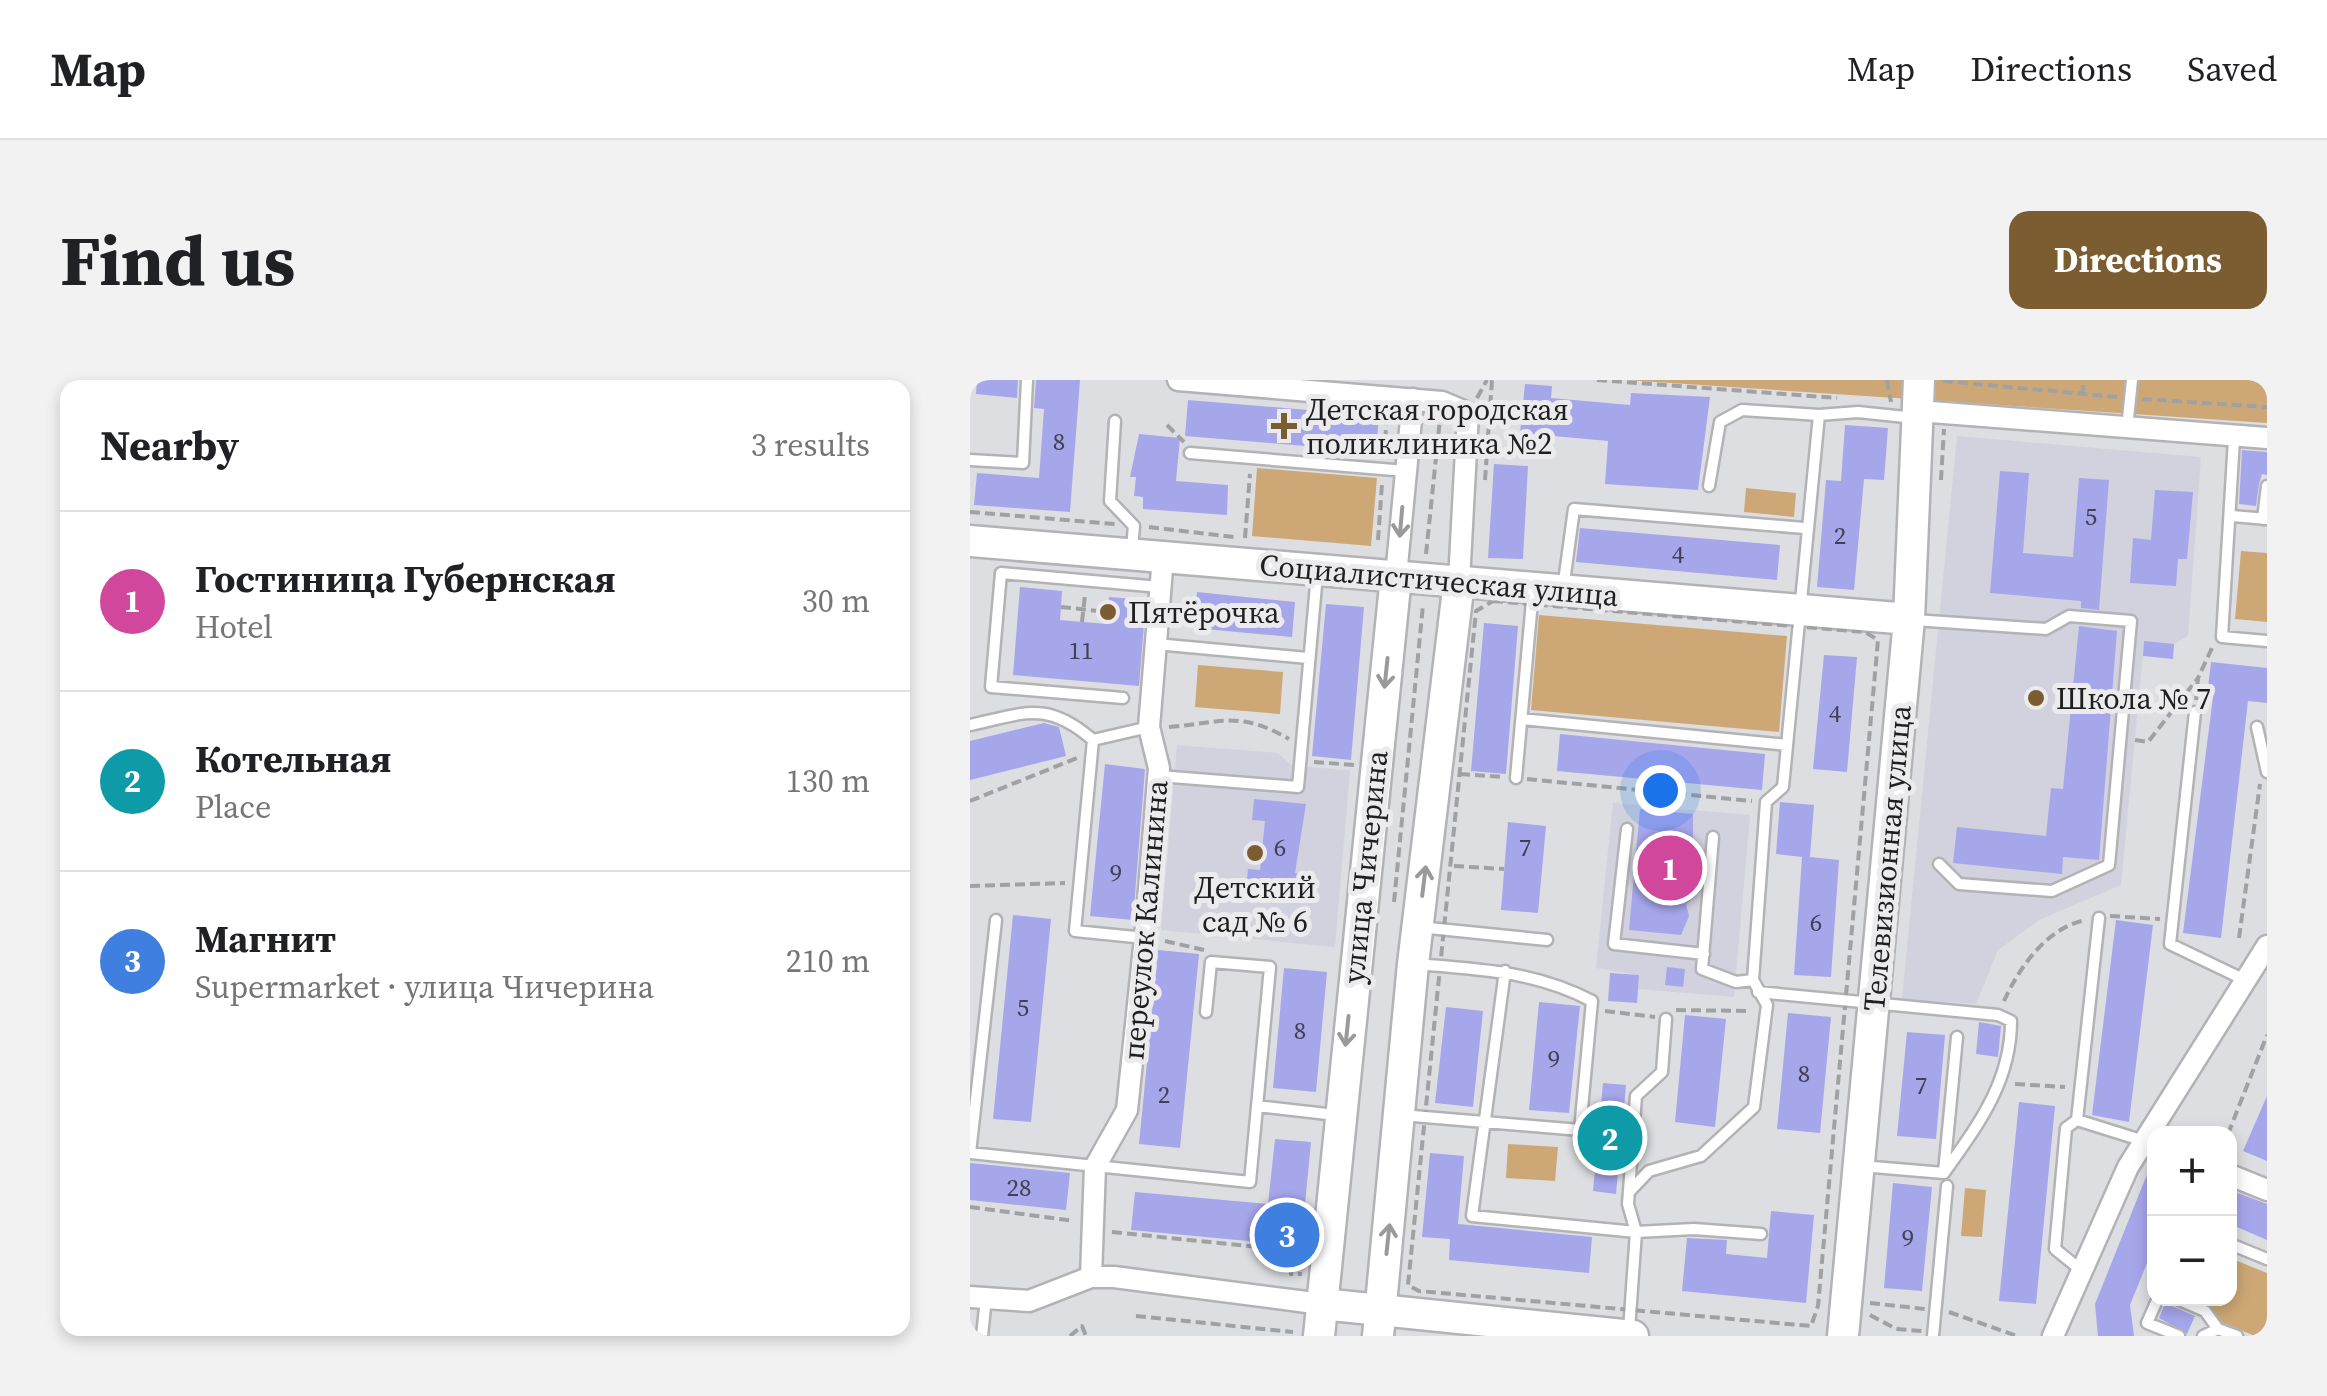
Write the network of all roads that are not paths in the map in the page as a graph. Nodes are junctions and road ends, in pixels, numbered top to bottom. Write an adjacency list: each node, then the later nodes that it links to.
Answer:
1 (1027, 380): 14 (lane)
2 (1178, 380): 5 (street)
3 (1919, 380): 7 (street, Телевизионная улица)
4 (2132, 380): 10 (lane)
5 (1329, 387): 6 (street)
6 (1413, 399): 15 (street, улица Чичерина); 26 (street, улица Чичерина)
7 (1909, 410): 8 (lane); 10 (street); 29 (street, Телевизионная улица)
8 (1819, 415): 16 (lane); 20 (lane)
9 (1115, 420): 21 (lane)
10 (2126, 429): 12 (street)
11 (2267, 438): 12 (street)
12 (2234, 439): 18 (lane)
13 (1190, 453): 15 (lane)
14 (970, 460)
15 (1406, 471): 23 (street, улица Чичерина, one-way to 23)
16 (1709, 486)
17 (2267, 486): 19 (lane)
18 (2232, 516): 19 (lane); 30 (lane)
19 (2265, 519)
20 (1804, 528): 27 (lane); 28 (lane)
21 (1133, 540): 22 (street, Социалистическая улица); 25 (street, Социалистическая улица)
22 (970, 541)
23 (1387, 565): 24 (street, Социалистическая улица); 26 (street, Социалистическая улица); 64 (street, улица Чичерина, one-way to 64)
24 (1317, 570): 25 (street, Социалистическая улица); 32 (lane)
25 (1162, 572): 31 (street, переулок Калинина); 33 (lane)
26 (1458, 581): 27 (street, Социалистическая улица); 49 (street, улица Чичерина, one-way to 26)
27 (1543, 594): 28 (street, Социалистическая улица); 35 (lane)
28 (1797, 618): 29 (street, Социалистическая улица); 39 (lane)
29 (1908, 619): 46 (lane); 59 (street, Телевизионная улица)
30 (2267, 641)
31 (1156, 644): 32 (lane); 37 (street, переулок Калинина)
32 (1308, 658): 42 (lane)
33 (1124, 698)
34 (2195, 712): 57 (lane)
35 (1522, 720): 39 (lane); 43 (lane)
36 (970, 726): 40 (lane)
37 (1149, 727): 40 (lane); 42 (street, переулок Калинина)
38 (2258, 727): 41 (lane)
39 (1786, 745): 56 (lane)
40 (1092, 746): 50 (lane)
41 (2265, 767)
42 (1159, 776): 50 (street, переулок Калинина)
43 (1516, 778)
44 (1627, 829): 52 (lane)
45 (1713, 836): 52 (lane)
46 (1939, 864)
47 (2100, 918): 66 (lane)
48 (996, 920): 71 (lane)
49 (1431, 929): 51 (lane); 54 (street, улица Чичерина)
50 (1145, 938): 73 (street, переулок Калинина)
51 (1547, 940)
52 (1704, 954): 56 (lane)
53 (2264, 956): 57 (street)
54 (1427, 965): 55 (lane); 65 (street, улица Чичерина)
55 (1505, 971): 67 (lane); 67 (lane)
56 (1753, 980): 58 (lane)
57 (2244, 980): 68 (street)
58 (1758, 992): 59 (lane); 78 (lane)
59 (1861, 1002): 72 (street, Телевизионная улица); 74 (lane)
60 (1206, 1012): 63 (lane)
61 (1666, 1019): 78 (lane)
62 (1957, 1037): 74 (lane)
63 (1258, 1106): 64 (lane); 73 (lane)
64 (1338, 1115): 86 (street, улица Чичерина)
65 (1413, 1116): 67 (lane); 89 (street, улица Чичерина, one-way to 65)
66 (2077, 1120): 69 (lane); 83 (lane)
67 (1484, 1124): 79 (lane)
68 (2159, 1126)
69 (2147, 1142)
70 (2147, 1145): 83 (street)
71 (970, 1153): 73 (lane)
72 (1860, 1166): 74 (lane); 94 (street, Телевизионная улица)
73 (1095, 1167): 84 (street, переулок Калинина)
74 (1944, 1173)
75 (2237, 1178): 77 (street)
76 (1947, 1186): 95 (lane)
77 (2267, 1190)
78 (1629, 1192): 79 (lane)
79 (1636, 1232): 80 (lane); 91 (lane)
80 (1760, 1234)
81 (2237, 1247): 82 (lane)
82 (2267, 1259)
83 (2082, 1270): 96 (street)
84 (1090, 1277): 85 (street); 86 (street)
85 (974, 1300): 92 (lane)
86 (1322, 1304): 89 (street); 93 (street, улица Чичерина)
87 (2155, 1306): 97 (lane)
88 (2195, 1306): 90 (lane)
89 (1379, 1324): 91 (street)
90 (2218, 1328): 98 (lane); 99 (lane)
91 (1623, 1330)
92 (982, 1336)
93 (1319, 1336)
94 (1844, 1336)
95 (1933, 1336)
96 (2053, 1336)
97 (2179, 1336)
98 (2203, 1336)
99 (2237, 1336)

